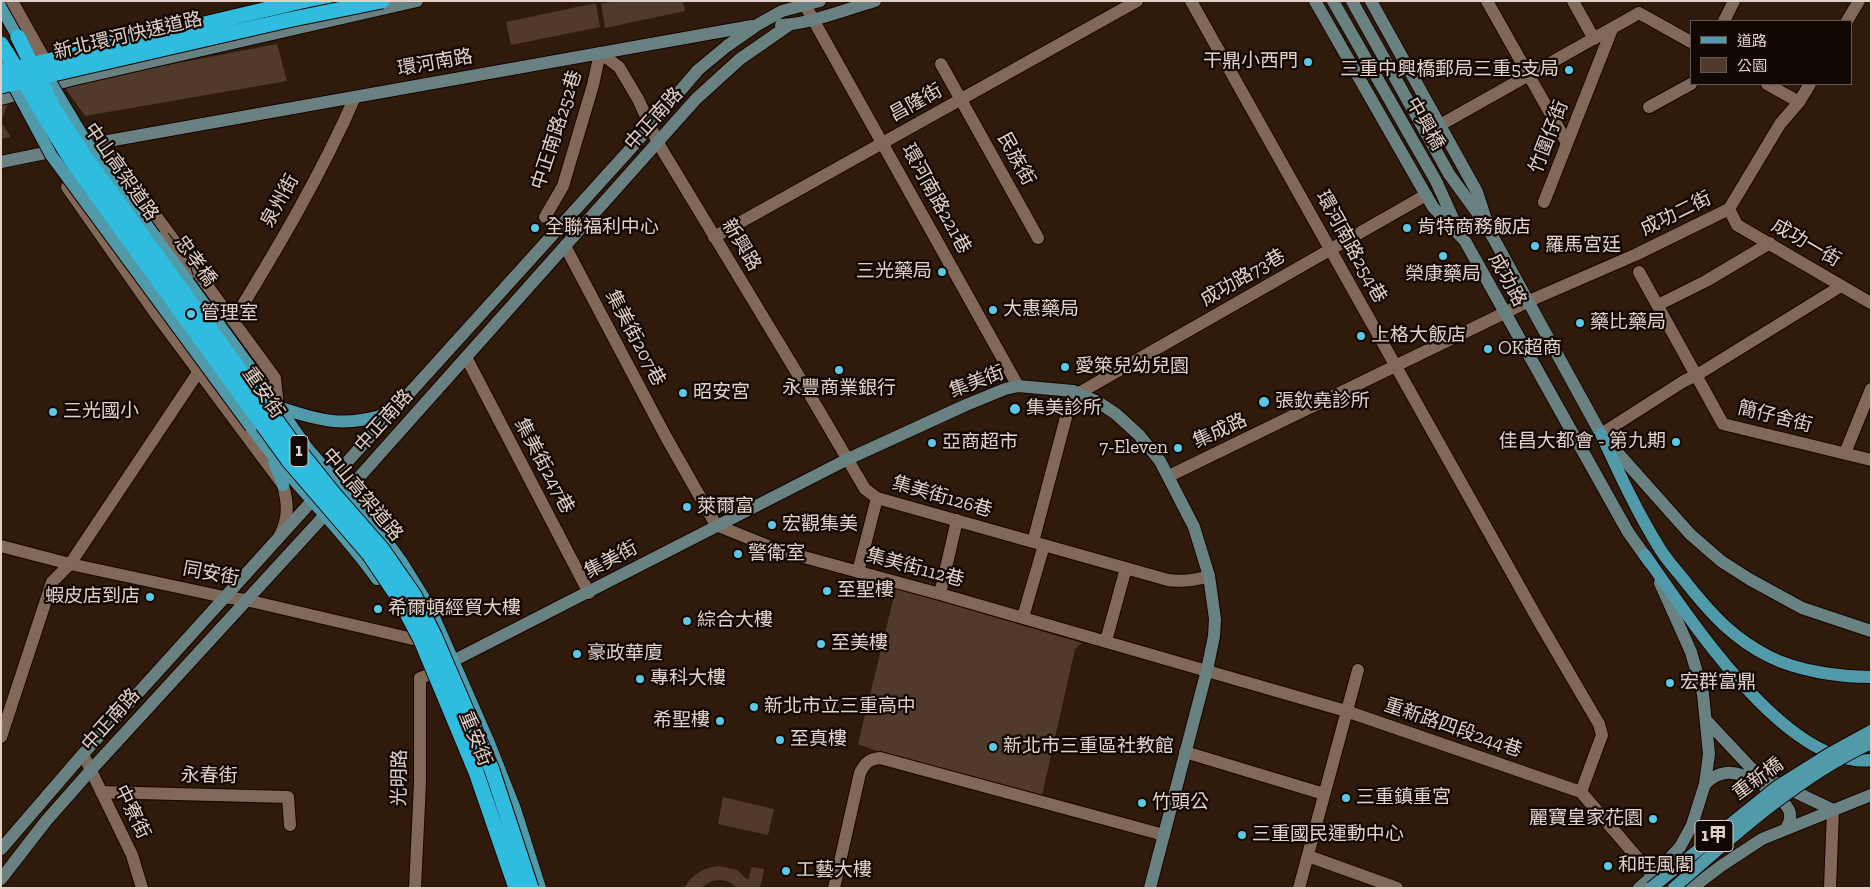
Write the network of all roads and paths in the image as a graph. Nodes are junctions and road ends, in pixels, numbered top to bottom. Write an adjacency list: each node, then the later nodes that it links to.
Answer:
1 (12, 1): 72 (street, bridge)
2 (281, 1): 35 (main road)
3 (302, 1): 36 (highway, 新北環河快速道路, bridge)
4 (340, 1): 35 (highway)
5 (382, 1): 38 (highway, 新北環河快速道路, bridge)
6 (417, 1): 42 (main road)
7 (820, 1): 19 (main road, 中正南路)
8 (875, 1): 22 (main road, 環河南路)
9 (1137, 1): 45 (street, 昌隆街)
10 (1191, 1): 70 (street, 環河南路254巷)
11 (1315, 1): 56 (main road, 成功路)
12 (1334, 1): 67 (main road, 中興橋)
13 (1352, 1): 64 (main road, 中興橋)
14 (1371, 1): 48 (main road, 成功路)
15 (1487, 1): 37 (street)
16 (1573, 1): 29 (street)
17 (1734, 1): 23 (street)
18 (1859, 1): 24 (street)
19 (810, 3): 22 (street, 環河南路221巷); 26 (main road, 中正南路)
20 (1, 6): 28 (main road, 忠孝橋 / 1)
21 (1638, 7): 27 (street); 30 (street)
22 (813, 19): 25 (main road, 環河南路); 52 (street, 環河南路221巷)
23 (1724, 20)
24 (1848, 20)
25 (789, 24): 26 (main road, 環河南路); 51 (main road, 中正南路)
26 (757, 25): 32 (main road, 環河南路); 49 (main road, 中正南路)
27 (1612, 29): 29 (street); 50 (street, 竹圍仔街)
28 (18, 37): 72 (main road, 忠孝橋 / 1, bridge); 150 (highway, 中山高架道路 / 1, bridge)
29 (1594, 39): 37 (street)
30 (1690, 41)
31 (1, 44): 149 (highway, 中山高架道路 / 1, bridge)
32 (600, 53): 43 (main road, 環河南路); 49 (street, 新興路); 61 (street, 中正南路252巷)
33 (1, 62): 95 (main road, 1, bridge)
34 (941, 64): 45 (street, 民族街)
35 (26, 68): 36 (main road); 38 (highway); 42 (main road, 重安街)
36 (1, 71)
37 (1529, 75): 48 (street); 50 (street)
38 (1, 85)
39 (1690, 85): 47 (street)
40 (1769, 85): 46 (street)
41 (1809, 85): 46 (street, 成功二街)
42 (37, 90): 44 (main road); 53 (main road, 重安街); 54 (main road, 重安街)
43 (355, 96): 53 (main road, 環河南路); 78 (street, 泉州街)
44 (1, 99)
45 (961, 100): 52 (street, 昌隆街); 66 (street, 民族街)
46 (1799, 102): 59 (street, 成功二街)
47 (1649, 107)
48 (1440, 125): 64 (main road, 成功路)
49 (650, 126): 51 (street, 新興路); 87 (main road, 中正南路)
50 (1567, 142): 58 (street, 竹圍仔街)
51 (658, 143): 65 (street, 新興路); 69 (main road, 中正南路)
52 (883, 143): 65 (street, 昌隆街); 83 (street, 環河南路221巷)
53 (80, 146): 54 (main road, 環河南路); 57 (street, 重安街); 60 (main road, 重安街)
54 (61, 150): 55 (main road, 環河南路); 62 (main road, 重安街); 63 (street, 重安街)
55 (1, 162)
56 (1426, 195): 67 (main road, 成功路); 70 (street, 成功路73巷)
57 (144, 200): 60 (street); 78 (street, 重安街)
58 (1544, 202)
59 (1729, 209): 68 (street, 成功一街); 74 (street, 成功二街)
60 (128, 212): 62 (street); 89 (main road, 重安街)
61 (545, 217)
62 (114, 222): 63 (street); 95 (main road, 重安街)
63 (99, 232): 81 (street, 重安街)
64 (1490, 232): 74 (main road, 成功路)
65 (714, 237): 91 (street, 新興路)
66 (1038, 238)
67 (1465, 241): 77 (main road, 成功路)
68 (1770, 244): 73 (street, 成功一街); 76 (street)
69 (565, 246): 79 (main road, 中正南路); 101 (street, 集美街207巷)
70 (1331, 250): 80 (street, 環河南路254巷); 85 (street, 成功路73巷)
71 (1639, 272): 76 (street, 簡仔舍街)
72 (189, 285): 86 (main road, 忠孝橋 / 1, bridge)
73 (1841, 286): 75 (street, 成功一街); 82 (street)
74 (1529, 302): 77 (street, 集成路); 88 (main road, 成功路)
75 (1871, 303)
76 (1658, 304): 82 (street, 簡仔舍街)
77 (1505, 314): 80 (street, 集成路); 105 (main road, 成功路)
78 (233, 321): 86 (street, 重安街)
79 (466, 357): 96 (main road, 中正南路); 110 (street, 集美街247巷)
80 (1397, 366): 93 (street, 集成路); 134 (street, 環河南路254巷)
81 (199, 371): 95 (street, 重安街); 106 (street)
82 (1697, 375): 88 (street); 90 (street, 簡仔舍街)
83 (1018, 386): 85 (main road, 集美街); 91 (main road, 集美街)
84 (1871, 388): 90 (street)
85 (1076, 392): 93 (main road, 集美街); 103 (street)
86 (278, 406): 87 (main road); 89 (main road, 重安街 / 1)
87 (392, 412): 94 (main road, 中正南路)
88 (1601, 434): 115 (main road, 成功路); 122 (main road)
89 (307, 448): 94 (main road, 重安街 / 1)
90 (1844, 453): 92 (street, 簡仔舍街)
91 (848, 459): 97 (street, 集美街126巷); 101 (main road, 集美街)
92 (1871, 460)
93 (1169, 476): 109 (main road, 集美街)
94 (332, 478): 96 (main road, 重安街 / 1); 98 (main road, 中正南路)
95 (287, 481): 98 (main road, 重安街 / 1); 102 (street, 重安街)
96 (345, 493): 99 (main road, 中正南路); 118 (main road, 重安街 / 1)
97 (877, 498): 100 (street, 集美街126巷); 108 (street)
98 (312, 500): 99 (main road, 重安街 / 1); 102 (main road, 中正南路)
99 (325, 515): 113 (main road, 中正南路); 116 (main road, 重安街 / 1)
100 (957, 520): 103 (street, 集美街126巷); 111 (street)
101 (716, 525): 108 (street, 集美街112巷); 110 (main road, 集美街)
102 (280, 535): 112 (main road, 中正南路)
103 (1038, 543): 107 (street, 集美街126巷); 114 (street)
104 (1, 546): 106 (street, 同安街)
105 (1646, 555): 124 (main road, 成功路); 130 (main road, bridge)
106 (70, 564): 112 (street, 同安街); 126 (street)
107 (1126, 568): 109 (street, 集美街126巷); 117 (street)
108 (858, 572): 111 (street, 集美街112巷)
109 (1209, 576): 119 (main road, 集美街)
110 (589, 593): 118 (main road, 集美街)
111 (940, 594): 114 (street, 集美街112巷)
112 (224, 598): 113 (street, 同安街); 129 (main road, 中正南路)
113 (246, 600): 116 (street, 同安街); 131 (main road, 中正南路)
114 (1023, 617): 117 (street, 集美街112巷)
115 (1871, 631)
116 (413, 640): 121 (main road, 重安街 / 1)
117 (1106, 641): 119 (street, 集美街112巷)
118 (454, 661): 121 (main road, 集美街); 151 (main road, 重安街 / 1)
119 (1207, 670): 123 (street, 重新路四段244巷); 128 (main road, 集美街)
120 (1358, 670): 123 (street)
121 (428, 675): 147 (street, 光明路); 148 (main road, 重安街 / 1)
122 (1871, 677)
123 (1346, 712): 134 (street, 重新路四段244巷); 135 (street)
124 (1706, 720): 132 (main road, 成功路); 137 (main road)
125 (1871, 731): 144 (main road, 重新橋 / 1甲, bridge)
126 (1, 737)
127 (1871, 743): 156 (main road, 重新橋 / 1甲, bridge)
128 (1185, 752): 135 (street); 140 (main road, 集美街)
129 (83, 754): 131 (street, 中寮街); 141 (main road, 中正南路)
130 (1871, 760)
131 (91, 770): 133 (street, 中寮街); 143 (main road, 中正南路)
132 (1705, 784): 139 (main road); 144 (main road, 成功路)
133 (102, 792): 138 (street, 永春街); 146 (street, 中寮街)
134 (1581, 792): 144 (street)
135 (1324, 794): 142 (street)
136 (1871, 796): 137 (main road)
137 (1833, 810): 139 (main road); 158 (street)
138 (290, 825)
139 (1786, 828): 157 (main road)
140 (1164, 835): 145 (main road, 集美街); 152 (street)
141 (1, 849)
142 (1308, 856): 153 (street); 154 (street)
143 (3, 871)
144 (1652, 882): 155 (main road, 成功路)
145 (1153, 887)
146 (142, 888)
147 (415, 888)
148 (508, 888)
149 (516, 888)
150 (531, 888)
151 (540, 888)
152 (834, 888)
153 (1299, 888)
154 (1398, 888)
155 (1639, 888)
156 (1674, 888)
157 (1692, 888)
158 (1830, 888)

